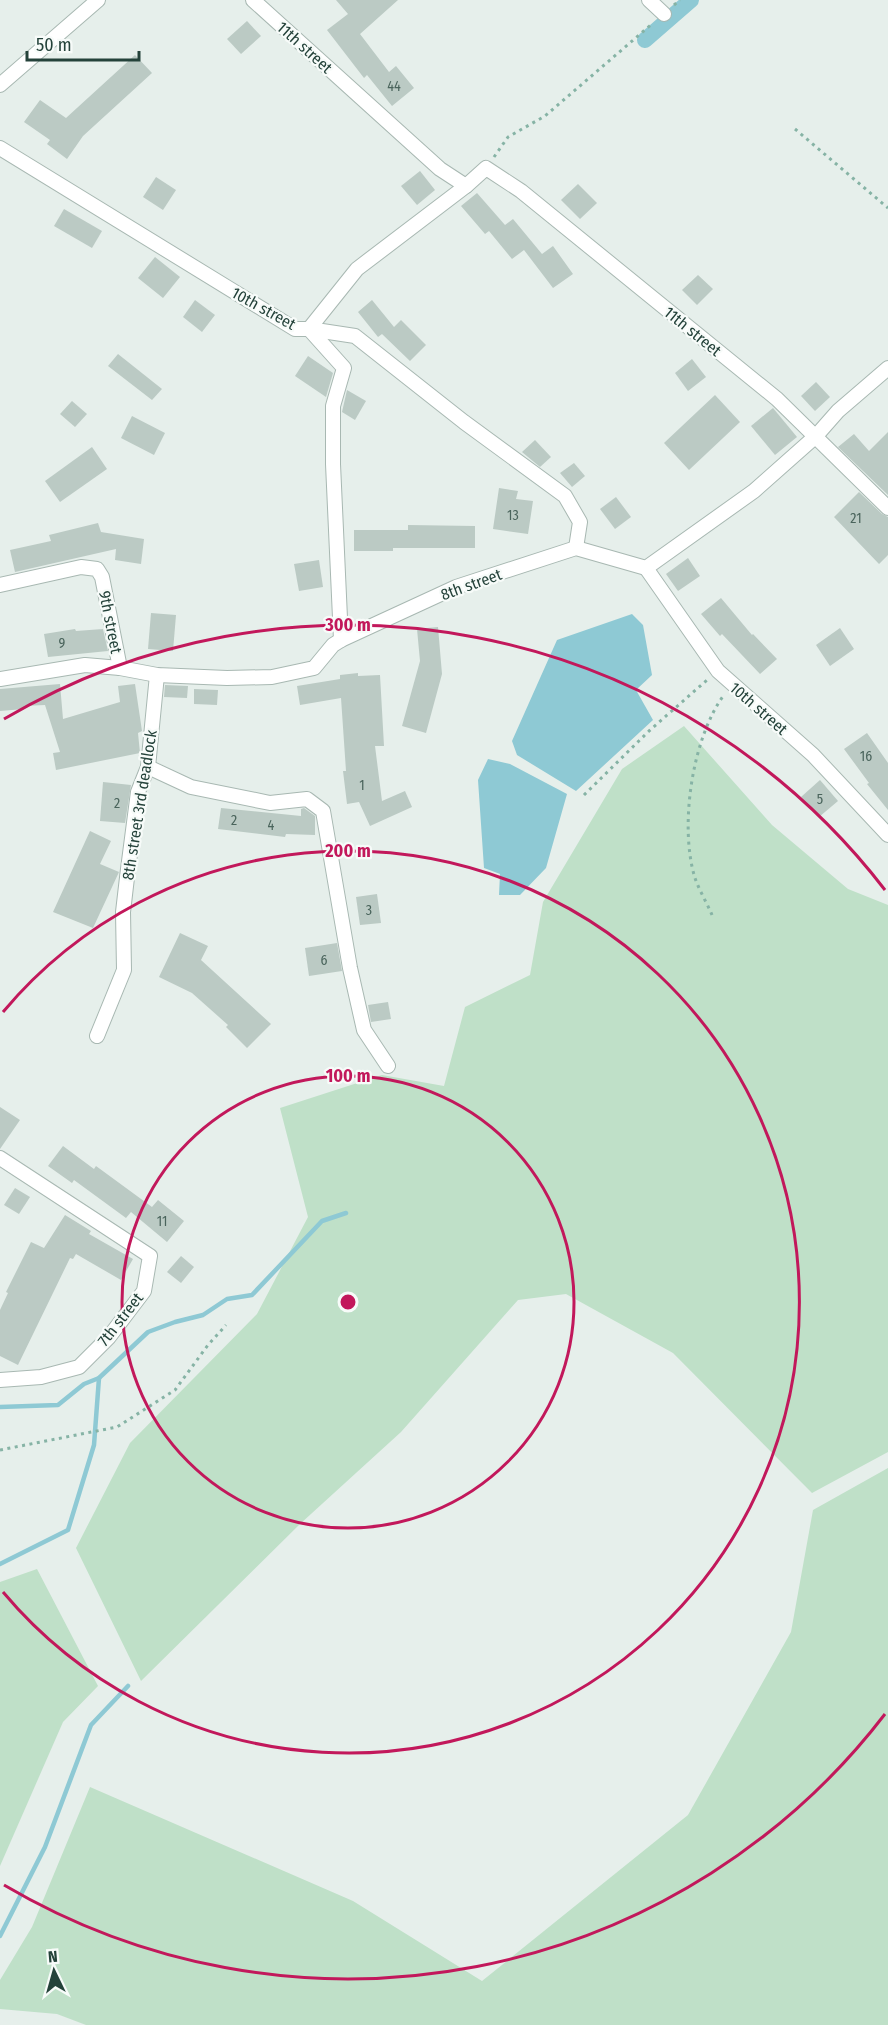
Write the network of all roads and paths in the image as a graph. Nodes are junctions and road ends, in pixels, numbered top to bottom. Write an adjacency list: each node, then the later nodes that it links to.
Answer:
1 (98, 0): 6 (street)
2 (253, 0): 10 (street, 11th street)
3 (649, 0): 5 (street)
4 (680, 0): 5 (path)
5 (664, 14): 9 (path)
6 (0, 85)
7 (795, 129): 11 (path)
8 (0, 148): 12 (street, 10th street)
9 (486, 168): 10 (street); 14 (street, 11th street)
10 (466, 186): 12 (street)
11 (888, 208)
12 (309, 329): 16 (street, 10th street); 19 (street)
13 (888, 368): 14 (street)
14 (816, 436): 15 (street, 11th street); 17 (street)
15 (888, 507)
16 (576, 548): 17 (street); 19 (street, 8th street)
17 (646, 568): 21 (street, 10th street)
18 (0, 585): 20 (street, 9th street)
19 (341, 640): 22 (street, 8th street)
20 (120, 668): 22 (street, 8th street); 23 (street, 8th street)
21 (718, 671): 24 (street, 10th street); 26 (path)
22 (157, 675): 25 (street, 8th street 3rd deadlock)
23 (0, 679)
24 (732, 684): 27 (street, 10th street); 28 (path)
25 (148, 767): 29 (street, 8th street 3rd deadlock); 30 (street)
26 (584, 795)
27 (888, 834)
28 (712, 915)
29 (97, 1036)
30 (388, 1066)
31 (0, 1158): 33 (street, 7th street)
32 (226, 1325): 34 (path)
33 (0, 1380)
34 (0, 1450)

